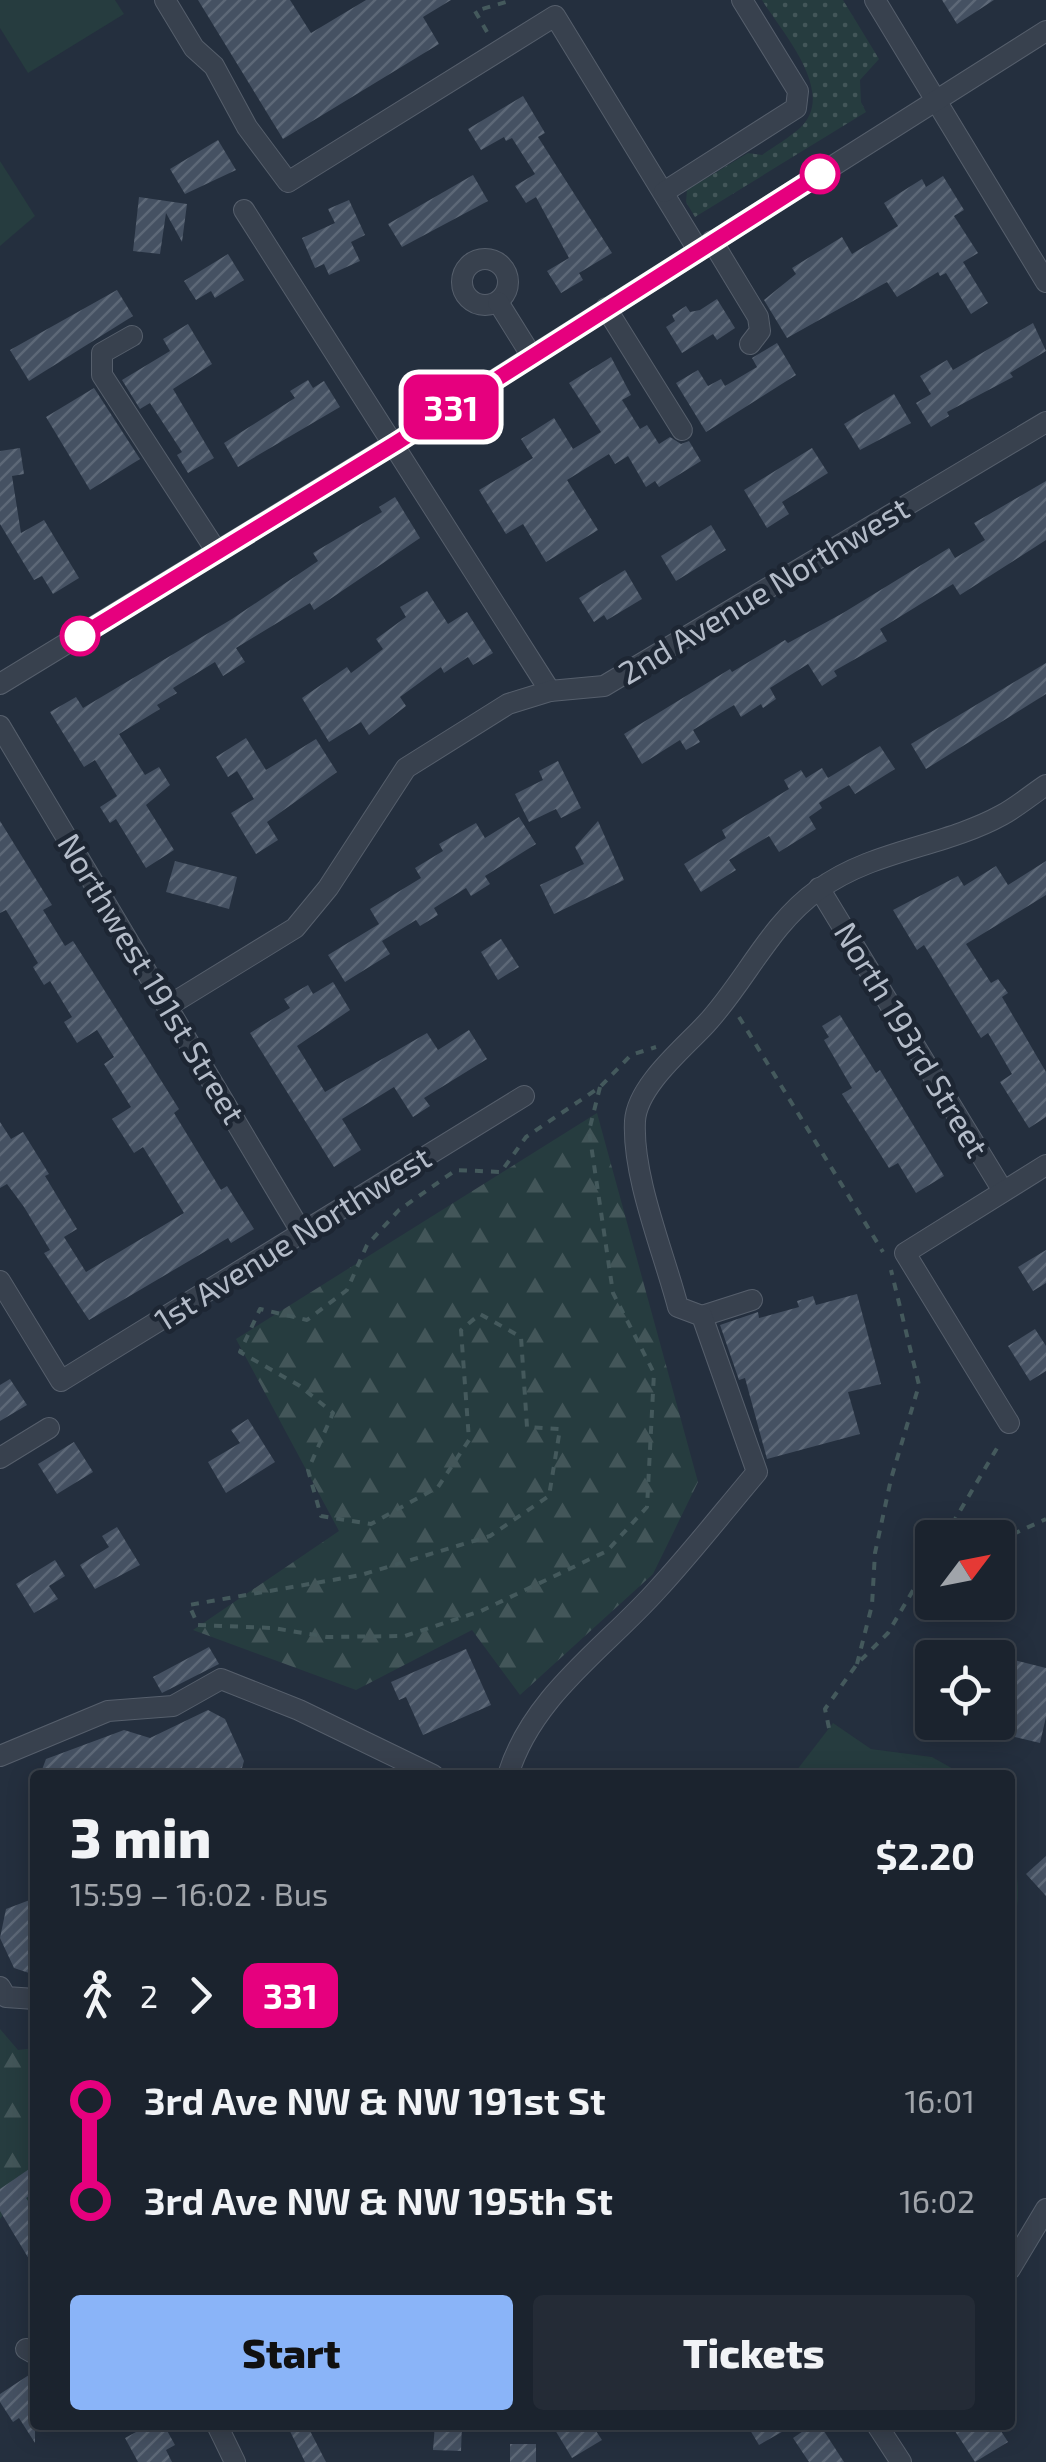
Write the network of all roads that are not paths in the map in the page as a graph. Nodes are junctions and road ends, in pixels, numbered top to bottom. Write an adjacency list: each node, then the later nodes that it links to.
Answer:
1 (165, 0): 4 (street)
2 (742, 0): 7 (street)
3 (875, 0): 6 (street)
4 (552, 8): 7 (street)
5 (1046, 31): 6 (street)
6 (935, 102): 9 (street); 10 (street)
7 (664, 192): 9 (street)
8 (244, 210): 18 (street)
9 (705, 246): 12 (street); 14 (street)
10 (1046, 282)
11 (498, 302): 15 (street)
12 (606, 308): 15 (street); 17 (street)
13 (132, 336): 19 (street)
14 (750, 344)
15 (531, 354): 18 (street)
16 (1046, 422): 21 (street, 2nd Avenue Northwest)
17 (682, 430)
18 (396, 443): 19 (street); 21 (street)
19 (217, 552): 20 (street)
20 (0, 684)
21 (550, 691): 25 (street, 2nd Avenue Northwest)
22 (0, 726): 25 (street, Northwest 191st Street)
23 (1046, 785): 24 (street)
24 (819, 888): 28 (street, North 193rd Street); 32 (street)
25 (168, 1006): 29 (street, Northwest 191st Street)
26 (524, 1096): 29 (street, 1st Avenue Northwest)
27 (1046, 1165): 28 (street)
28 (1003, 1191): 34 (street)
29 (302, 1234): 30 (street, 1st Avenue Northwest)
30 (0, 1281)
31 (752, 1300): 32 (street)
32 (702, 1316): 38 (street)
33 (49, 1428): 35 (street)
34 (1005, 1433)
35 (0, 1458)
36 (0, 1756): 37 (street)
37 (423, 1770)
38 (510, 1770)
39 (0, 1987): 40 (street)
40 (30, 1999)
41 (1046, 2209): 42 (street)
42 (1015, 2261)
43 (219, 2430): 45 (street)
44 (886, 2430): 46 (street)
45 (234, 2462)
46 (901, 2462)

